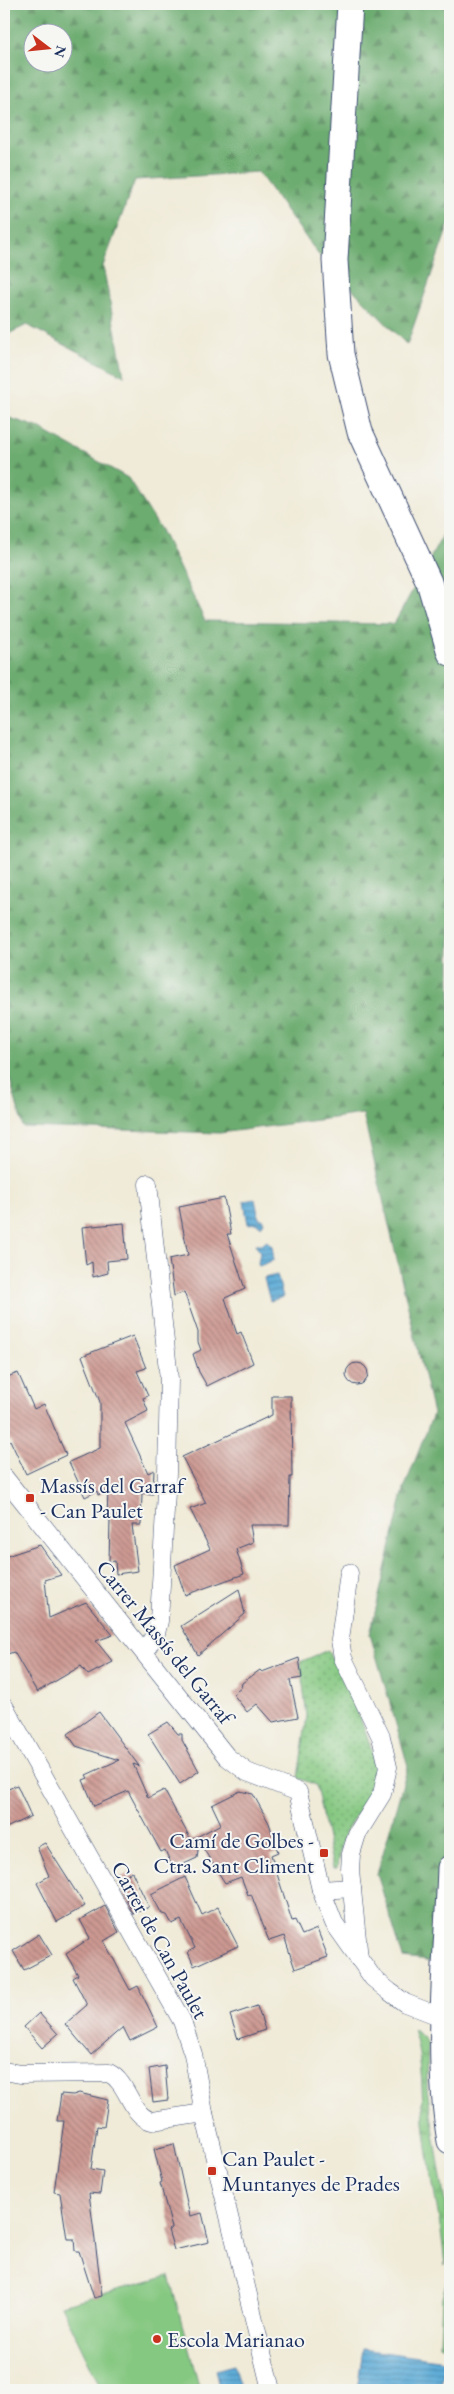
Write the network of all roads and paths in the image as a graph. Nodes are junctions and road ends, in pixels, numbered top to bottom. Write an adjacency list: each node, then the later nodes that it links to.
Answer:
1 (350, 4): 2 (street)
2 (450, 653)
3 (148, 1184): 6 (street)
4 (4, 1478): 6 (street, Carrer Massís del Garraf)
5 (349, 1573): 9 (street)
6 (144, 1652): 10 (street, Carrer Massís del Garraf)
7 (4, 1706): 14 (street, Carrer de Can Paulet)
8 (450, 1868): 12 (street)
9 (352, 1888): 10 (street); 11 (street)
10 (320, 1890): 11 (street)
11 (359, 1959): 12 (street)
12 (444, 2018): 15 (street)
13 (4, 2071): 14 (street)
14 (204, 2113): 16 (street, Carrer de Can Paulet)
15 (450, 2141)
16 (271, 2390)

